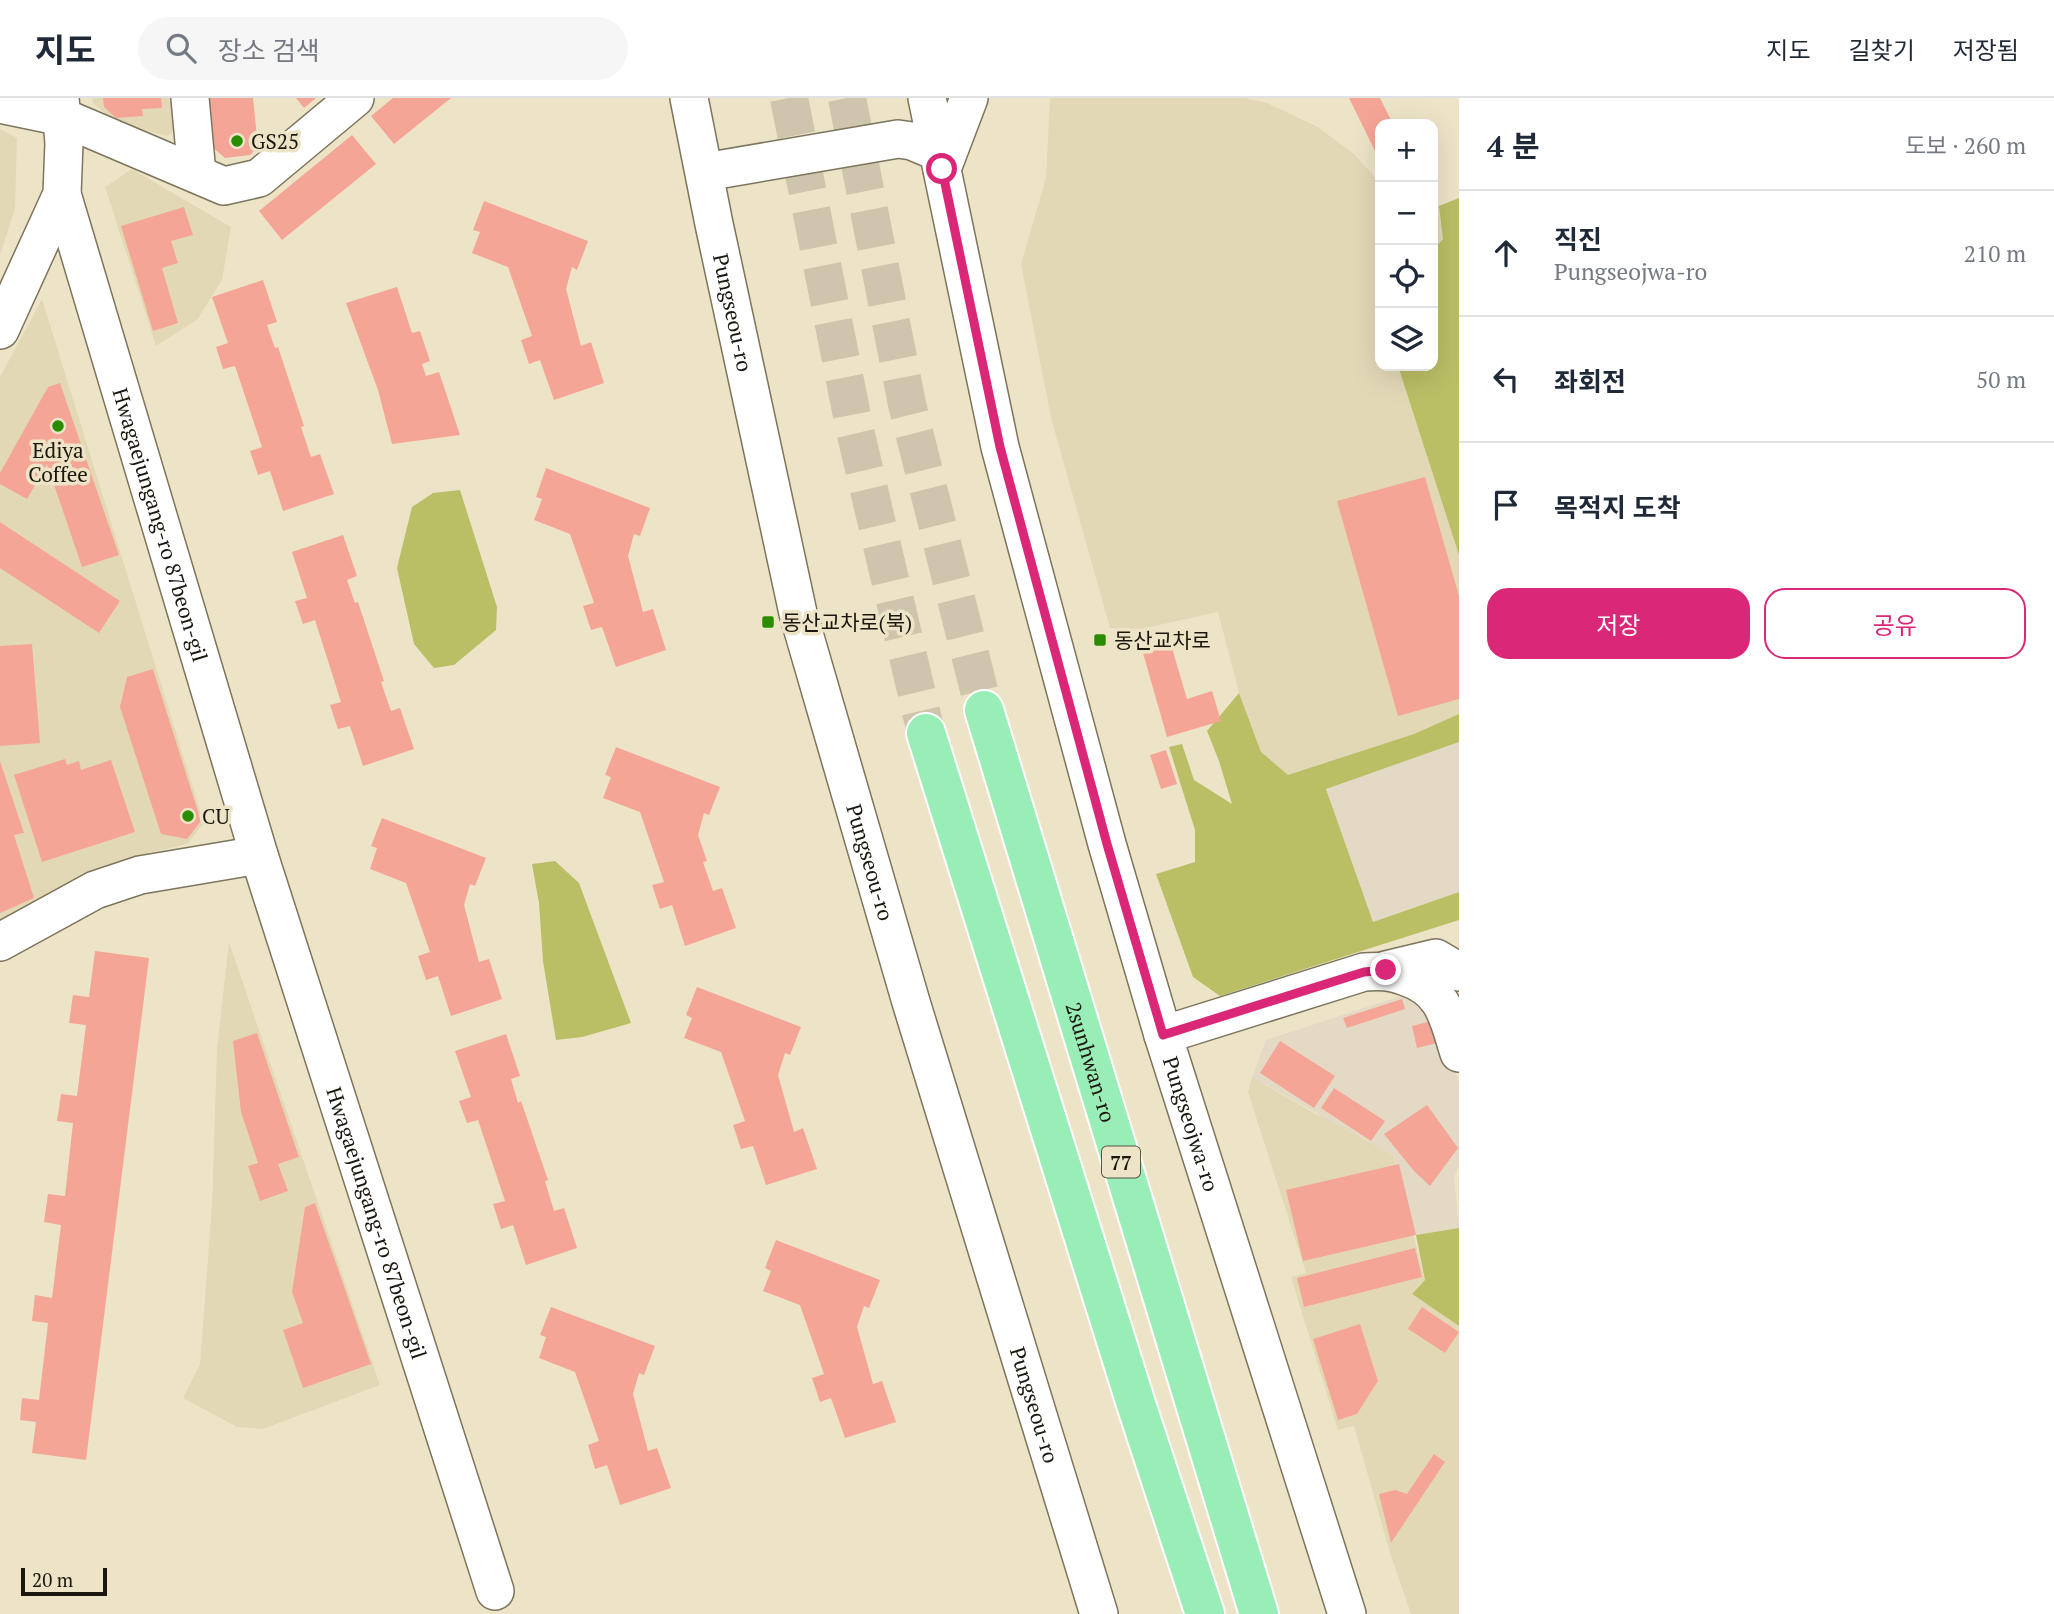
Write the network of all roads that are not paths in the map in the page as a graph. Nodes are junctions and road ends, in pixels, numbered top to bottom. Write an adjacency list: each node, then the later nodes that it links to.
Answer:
1 (190, 98): 10 (street)
2 (355, 98): 10 (street)
3 (689, 98): 9 (street, Pungseou-ro)
4 (927, 98): 8 (street, Pungseojwa-ro)
5 (969, 98): 8 (street)
6 (0, 104): 7 (street)
7 (61, 107): 10 (street); 11 (street)
8 (940, 160): 9 (street); 19 (street, Pungseojwa-ro)
9 (705, 172): 24 (street, Pungseou-ro)
10 (197, 174)
11 (62, 194): 12 (street); 15 (street, Hwagaejungang-ro 87beon-gil)
12 (0, 330)
13 (984, 710): 21 (highway, 2sunhwan-ro / 77)
14 (926, 733): 22 (highway)
15 (259, 855): 16 (street); 23 (street, Hwagaejungang-ro 87beon-gil)
16 (0, 942)
17 (1386, 970): 18 (street); 19 (street); 20 (street)
18 (1459, 972)
19 (1163, 1035): 29 (street, Pungseojwa-ro)
20 (1459, 1054)
21 (1188, 1382): 27 (highway, 2sunhwan-ro / 77); 28 (highway)
22 (1136, 1404): 25 (highway); 26 (highway)
23 (495, 1591)
24 (1099, 1614)
25 (1185, 1614)
26 (1205, 1614)
27 (1259, 1614)
28 (1280, 1614)
29 (1347, 1614)

